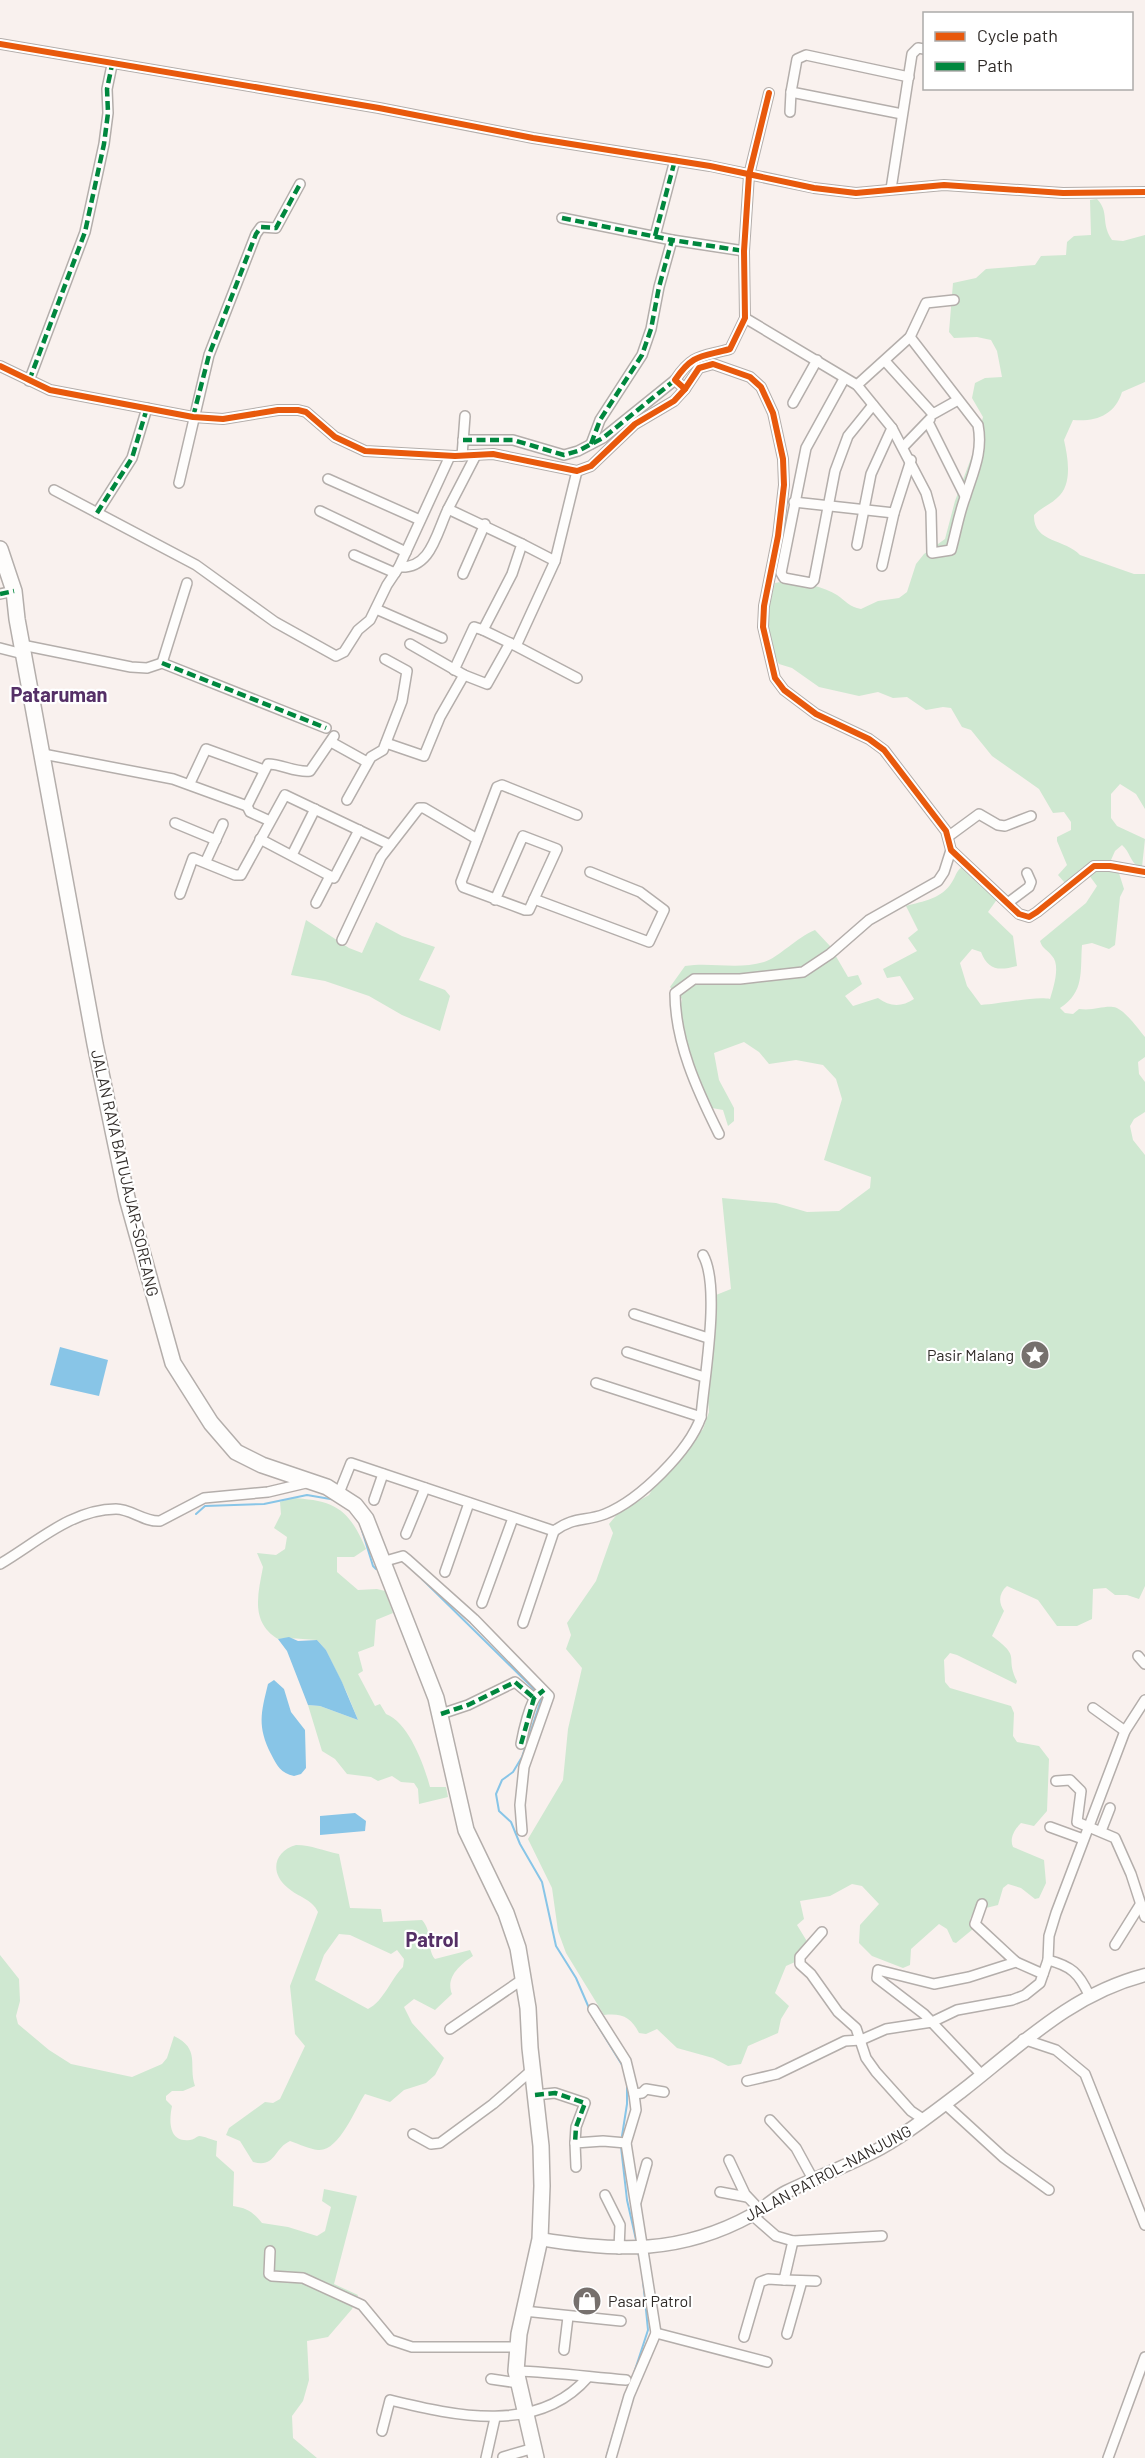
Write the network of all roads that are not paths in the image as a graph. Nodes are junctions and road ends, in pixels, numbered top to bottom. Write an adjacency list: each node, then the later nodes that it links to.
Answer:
1 (0, 44): 3 (street)
2 (923, 49): 4 (street)
3 (112, 64): 9 (street); 26 (street)
4 (909, 77): 5 (street); 8 (street)
5 (791, 92): 7 (street); 8 (street)
6 (769, 93): 10 (street)
7 (790, 112)
8 (902, 114): 12 (street)
9 (675, 160): 10 (street); 15 (street)
10 (749, 175): 12 (street); 17 (street)
11 (300, 184): 34 (street)
12 (891, 189): 13 (street)
13 (1145, 192)
14 (562, 218): 15 (street)
15 (655, 236): 16 (street)
16 (672, 240): 17 (street); 39 (street)
17 (744, 251): 19 (street)
18 (954, 300): 20 (street)
19 (745, 318): 21 (street); 25 (street)
20 (910, 337): 22 (street); 29 (street)
21 (816, 360): 24 (street); 30 (street)
22 (885, 361): 27 (street); 35 (street)
23 (1, 369): 26 (street)
24 (844, 379): 27 (street); 51 (street)
25 (675, 380): 28 (street); 39 (street)
26 (29, 381): 32 (street)
27 (857, 385): 31 (street)
28 (685, 389): 46 (street); 98 (street)
29 (958, 400): 35 (street); 50 (street)
30 (793, 403)
31 (873, 405): 36 (street); 52 (street)
32 (147, 408): 34 (street); 56 (street)
33 (465, 416): 37 (street)
34 (193, 417): 42 (street); 48 (street)
35 (930, 418): 40 (street); 50 (street)
36 (892, 428): 40 (street); 54 (street)
37 (463, 440): 38 (street); 43 (street)
38 (513, 440): 39 (street); 44 (street)
39 (591, 444)
40 (903, 447): 45 (street)
41 (476, 455): 43 (street); 44 (street); 53 (street)
42 (450, 456): 43 (street); 58 (street)
43 (462, 456)
44 (510, 458): 46 (street)
45 (911, 460): 50 (street); 57 (street)
46 (577, 471): 65 (street)
47 (328, 479): 58 (street)
48 (178, 483)
49 (54, 490): 56 (street)
50 (965, 496)
51 (794, 502): 52 (street); 52 (street)
52 (830, 505): 54 (street)
53 (448, 509): 59 (street); 67 (street)
54 (862, 509): 57 (street); 61 (street)
55 (320, 511): 63 (street)
56 (97, 513): 71 (street)
57 (894, 513): 66 (street)
58 (420, 520): 63 (street)
59 (485, 524): 60 (street); 68 (street)
60 (522, 543): 65 (street); 72 (street)
61 (857, 545)
62 (0, 549): 70 (highway, JALAN RAYA BATUJAJAR-SOREANG)
63 (406, 552): 67 (street)
64 (354, 555): 67 (street)
65 (555, 561): 75 (street)
66 (882, 566)
67 (397, 570): 71 (street)
68 (463, 574)
69 (187, 583): 79 (street)
70 (7, 592): 77 (highway, JALAN RAYA BATUJAJAR-SOREANG)
71 (376, 609): 73 (street)
72 (483, 630): 75 (street); 80 (street)
73 (442, 638)
74 (410, 644): 80 (street)
75 (513, 644): 81 (street); 82 (street)
76 (0, 648): 77 (street)
77 (23, 649): 79 (street); 85 (highway, JALAN RAYA BATUJAJAR-SOREANG)
78 (385, 659): 84 (street)
79 (162, 663): 83 (street)
80 (454, 670): 81 (street)
81 (464, 675): 84 (street)
82 (577, 678)
83 (326, 728)
84 (386, 743): 86 (street)
85 (44, 754): 88 (street); 125 (highway, JALAN RAYA BATUJAJAR-SOREANG)
86 (367, 762): 87 (street); 89 (street)
87 (264, 770): 88 (street); 90 (street)
88 (190, 783): 90 (street)
89 (347, 800)
90 (248, 806): 94 (street)
91 (315, 809): 94 (street); 97 (street); 104 (street)
92 (577, 815): 100 (street)
93 (1031, 816): 98 (street)
94 (270, 821): 99 (street)
95 (175, 823): 101 (street)
96 (224, 824): 101 (street)
97 (359, 830): 102 (street); 109 (street)
98 (949, 836): 103 (street)
99 (260, 839): 104 (street); 105 (street)
100 (477, 839): 102 (street); 112 (street)
101 (216, 840): 105 (street)
102 (390, 846): 115 (street)
103 (951, 850): 113 (street); 116 (street)
104 (292, 855): 109 (street)
105 (206, 861): 110 (street)
106 (590, 872): 111 (street)
107 (1145, 872): 113 (street)
108 (1027, 873): 113 (street)
109 (330, 876): 114 (street)
110 (180, 894)
111 (534, 899): 112 (street); 112 (street)
112 (495, 900)
113 (1009, 902)
114 (316, 903)
115 (342, 940)
116 (719, 1134)
117 (704, 1255): 119 (street)
118 (634, 1314): 119 (street)
119 (708, 1338): 121 (street)
120 (627, 1352): 121 (street)
121 (704, 1377): 123 (street)
122 (596, 1383): 123 (street)
123 (701, 1417): 131 (street)
124 (384, 1474): 126 (street); 127 (street); 128 (street)
125 (311, 1482): 127 (highway, JALAN RAYA BATUJAJAR-SOREANG); 134 (street)
126 (425, 1488): 129 (street); 132 (street)
127 (339, 1493): 133 (highway, JALAN RAYA BATUJAJAR-SOREANG)
128 (374, 1500)
129 (469, 1503): 130 (street); 135 (street)
130 (513, 1518): 131 (street); 136 (street)
131 (554, 1532): 137 (street)
132 (406, 1534)
133 (382, 1562): 140 (street); 143 (highway, JALAN RAYA BATUJAJAR-SOREANG)
134 (0, 1564)
135 (445, 1572)
136 (482, 1603)
137 (523, 1623)
138 (1138, 1656): 139 (street)
139 (1145, 1664)
140 (542, 1696): 143 (street); 145 (street); 150 (street)
141 (1145, 1700): 144 (street)
142 (1093, 1708): 144 (street)
143 (441, 1714): 162 (highway, JALAN RAYA BATUJAJAR-SOREANG)
144 (1125, 1731): 149 (street)
145 (521, 1744)
146 (1056, 1781): 149 (street)
147 (1110, 1808): 151 (street)
148 (1050, 1827): 152 (street)
149 (1088, 1827): 151 (street); 152 (street)
150 (522, 1831)
151 (1101, 1831): 154 (street)
152 (1083, 1839): 158 (street)
153 (982, 1904): 159 (street)
154 (1140, 1905): 155 (street); 157 (street)
155 (1145, 1917)
156 (822, 1932): 168 (street)
157 (1115, 1945)
158 (1047, 1960): 160 (street); 163 (street)
159 (1016, 1962): 160 (street); 165 (street)
160 (1043, 1974): 165 (street)
161 (1145, 1975): 163 (main road, JALAN PATROL-NANJUNG)
162 (523, 1979): 166 (street); 169 (highway, JALAN RAYA BATUJAJAR-SOREANG)
163 (1089, 1995): 167 (main road, JALAN PATROL-NANJUNG)
164 (593, 2009): 173 (street)
165 (932, 2022): 168 (street); 170 (street)
166 (450, 2029)
167 (1023, 2039): 170 (main road, JALAN PATROL-NANJUNG); 191 (street)
168 (861, 2040): 171 (street); 176 (street)
169 (532, 2070): 174 (highway, JALAN RAYA BATUJAJAR-SOREANG); 178 (street)
170 (981, 2074): 175 (main road, JALAN PATROL-NANJUNG)
171 (747, 2081)
172 (664, 2092): 173 (street)
173 (634, 2094): 180 (street)
174 (535, 2095): 179 (street); 193 (highway, JALAN RAYA BATUJAJAR-SOREANG)
175 (945, 2104): 176 (main road, JALAN PATROL-NANJUNG); 185 (street)
176 (923, 2119): 184 (main road, JALAN PATROL-NANJUNG)
177 (770, 2120): 184 (street)
178 (413, 2134)
179 (575, 2143): 180 (street); 183 (street)
180 (626, 2143): 189 (street)
181 (729, 2160): 188 (street)
182 (647, 2163): 189 (street)
183 (576, 2167)
184 (814, 2181): 190 (main road, JALAN PATROL-NANJUNG)
185 (1049, 2190)
186 (720, 2192): 188 (street)
187 (605, 2195): 195 (street)
188 (747, 2197): 190 (street)
189 (635, 2207): 196 (street)
190 (756, 2212): 194 (street); 196 (main road, JALAN PATROL-NANJUNG)
191 (1145, 2226)
192 (882, 2236): 194 (street)
193 (540, 2239): 195 (main road, JALAN PATROL-NANJUNG); 201 (highway, JALAN RAYA BATUJAJAR-SOREANG)
194 (793, 2241): 198 (street)
195 (619, 2248): 196 (main road, JALAN PATROL-NANJUNG)
196 (640, 2249): 204 (street)
197 (270, 2251): 207 (street)
198 (784, 2280): 199 (street); 206 (street)
199 (802, 2281): 200 (street); 205 (street)
200 (816, 2281)
201 (524, 2310): 202 (street); 207 (highway, JALAN RAYA BATUJAJAR-SOREANG)
202 (568, 2317): 203 (street); 208 (street)
203 (621, 2320)
204 (656, 2333): 210 (street); 221 (street)
205 (787, 2334)
206 (744, 2337)
207 (518, 2347): 211 (highway, JALAN RAYA BATUJAJAR-SOREANG)
208 (564, 2350)
209 (1145, 2357): 222 (street)
210 (767, 2362)
211 (517, 2377): 212 (street); 213 (street); 215 (highway, JALAN RAYA BATUJAJAR-SOREANG)
212 (588, 2377): 214 (street); 215 (street)
213 (491, 2379)
214 (626, 2380)
215 (524, 2413): 216 (street); 218 (highway, JALAN RAYA BATUJAJAR-SOREANG)
216 (495, 2418): 217 (street); 220 (street)
217 (382, 2431)
218 (535, 2453): 219 (street)
219 (503, 2457)
220 (486, 2458)
221 (610, 2458)
222 (1108, 2458)

